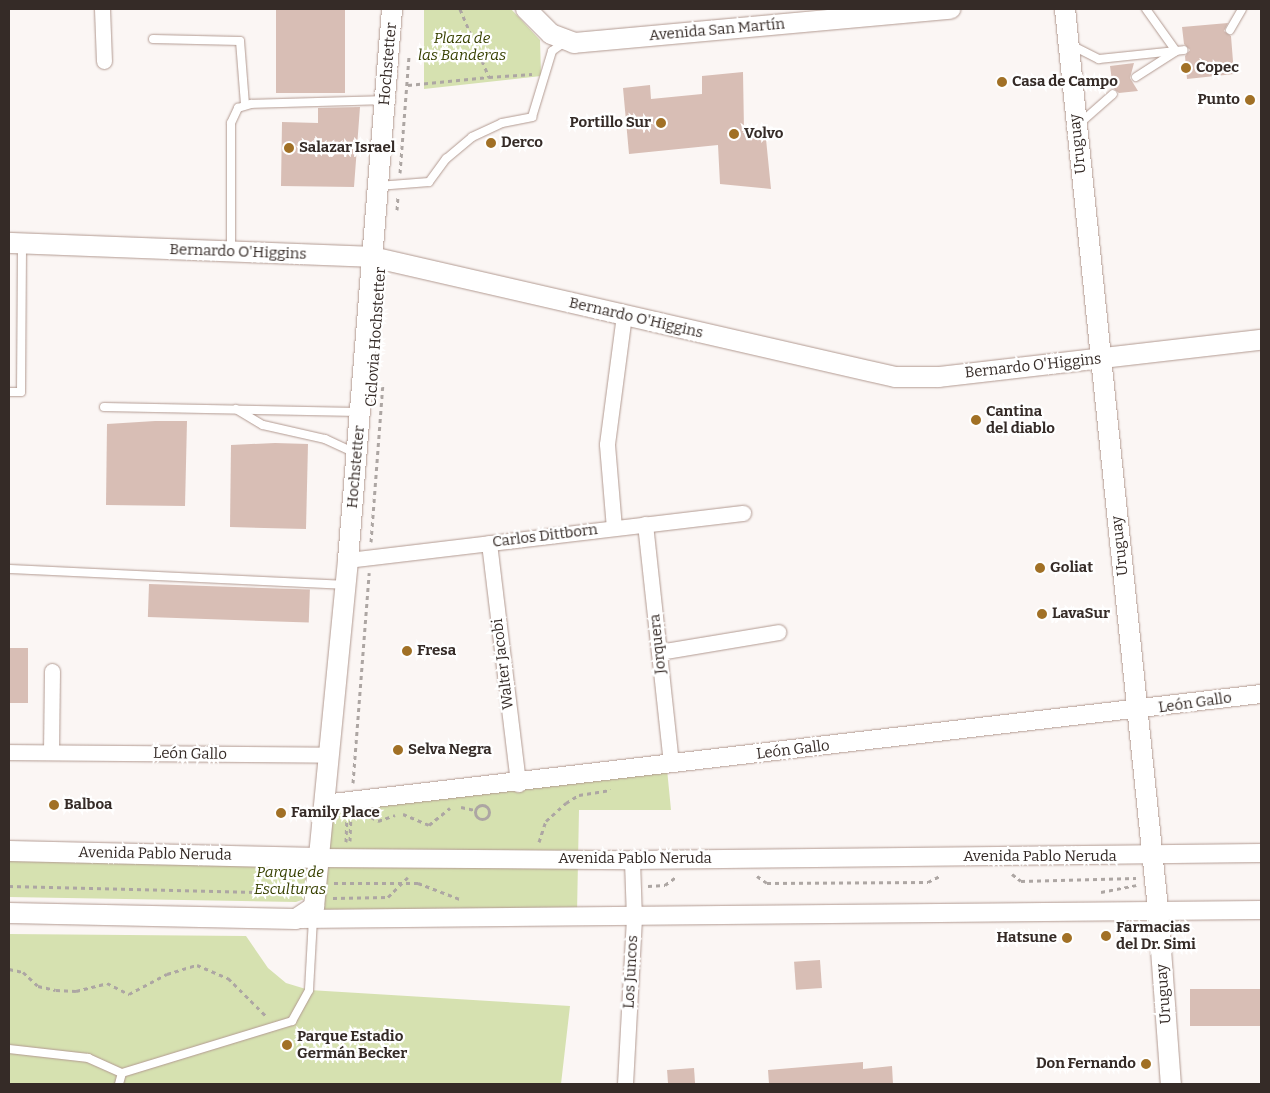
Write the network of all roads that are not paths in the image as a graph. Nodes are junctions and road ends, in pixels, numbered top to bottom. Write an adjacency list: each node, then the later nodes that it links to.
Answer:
1 (102, 9): 13 (street)
2 (392, 9): 16 (main road, Hochstetter)
3 (526, 9): 11 (main road)
4 (950, 9): 11 (main road, Avenida San Martín)
5 (1065, 9): 10 (main road, Uruguay)
6 (1146, 9): 12 (lane)
7 (1242, 9): 8 (lane)
8 (1230, 30)
9 (153, 39): 17 (lane)
10 (1068, 39): 12 (lane); 18 (main road, Uruguay)
11 (567, 41): 19 (lane)
12 (1180, 50): 14 (lane)
13 (104, 62)
14 (1136, 77)
15 (1113, 94): 18 (lane)
16 (385, 100): 17 (lane); 19 (main road, Hochstetter)
17 (245, 105): 21 (lane)
18 (1076, 127): 25 (main road, Uruguay)
19 (378, 186): 22 (main road, Hochstetter)
20 (16, 243): 21 (main road, Bernardo O'Higgins); 26 (lane)
21 (231, 252): 22 (main road, Bernardo O'Higgins)
22 (372, 257): 23 (main road, Bernardo O'Higgins); 29 (main road, Hochstetter)
23 (624, 314): 25 (main road, Bernardo O'Higgins); 33 (street)
24 (1261, 340): 25 (main road, Bernardo O'Higgins)
25 (1099, 358): 42 (main road, Uruguay)
26 (9, 392)
27 (104, 407): 28 (lane)
28 (236, 409): 29 (lane); 30 (lane)
29 (360, 412): 30 (main road, Hochstetter)
30 (356, 454): 35 (main road, Hochstetter)
31 (743, 513): 32 (street, Carlos Dittborn)
32 (645, 524): 33 (street, Carlos Dittborn); 39 (street, Jorquera)
33 (614, 528): 34 (street, Carlos Dittborn)
34 (489, 543): 35 (street, Carlos Dittborn); 47 (street, Walter Jacobi)
35 (348, 560): 37 (main road, Hochstetter)
36 (9, 569): 37 (lane)
37 (346, 585): 45 (main road, Hochstetter)
38 (778, 632): 39 (street)
39 (659, 652): 46 (street, Jorquera)
40 (52, 671): 44 (street)
41 (1261, 694): 42 (street, León Gallo)
42 (1138, 711): 46 (street, León Gallo); 51 (main road, Uruguay)
43 (9, 752): 44 (street, León Gallo)
44 (51, 752): 45 (street, León Gallo)
45 (329, 755): 48 (main road, Hochstetter)
46 (671, 764): 47 (street, León Gallo)
47 (518, 784): 48 (street, León Gallo)
48 (324, 804): 52 (main road, Hochstetter)
49 (9, 851): 52 (main road, Avenida Pablo Neruda)
50 (1261, 853): 51 (street, Avenida Pablo Neruda)
51 (1150, 856): 53 (street, Avenida Pablo Neruda); 54 (main road, Uruguay)
52 (335, 858): 53 (street, Avenida Pablo Neruda); 58 (main road, Hochstetter)
53 (632, 860): 57 (street, Los Juncos)
54 (1158, 909): 55 (street); 57 (street); 63 (main road, Uruguay)
55 (1261, 910)
56 (9, 913): 58 (main road)
57 (634, 918): 58 (street); 62 (street, Los Juncos)
58 (307, 919): 60 (lane)
59 (9, 1049): 60 (lane)
60 (122, 1074): 61 (lane)
61 (119, 1084)
62 (625, 1084)
63 (1171, 1084)

